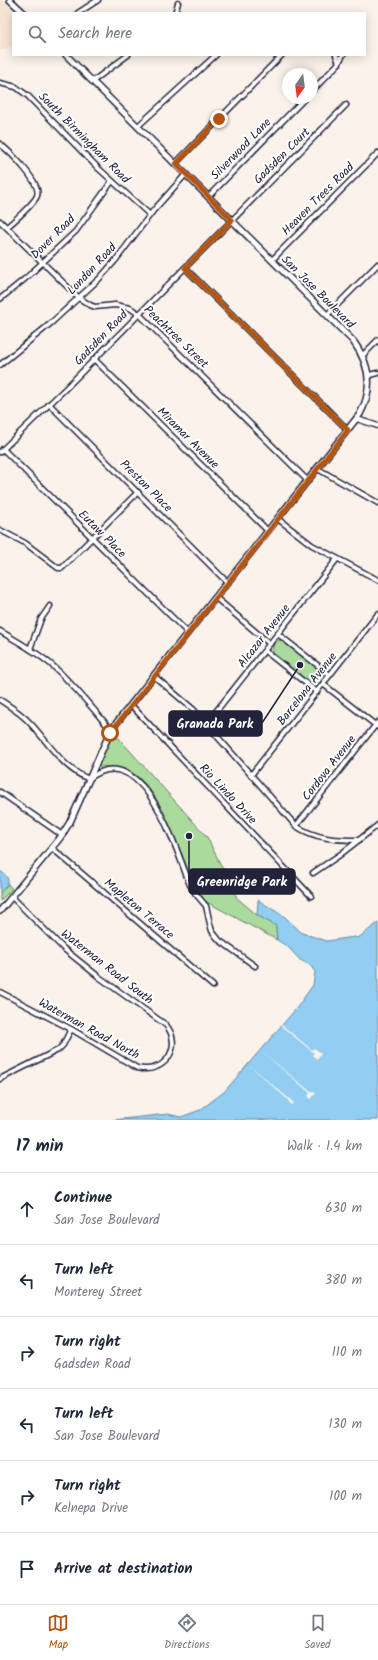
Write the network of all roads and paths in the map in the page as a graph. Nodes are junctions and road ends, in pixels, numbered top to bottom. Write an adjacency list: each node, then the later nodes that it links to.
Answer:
1 (10, 0): 4 (street)
2 (98, 0): 5 (street)
3 (178, 3): 6 (street)
4 (23, 12)
5 (80, 12)
6 (175, 12)
7 (67, 56): 14 (street, San Jose Boulevard)
8 (127, 56): 14 (street)
9 (215, 56): 19 (street)
10 (281, 56): 22 (street)
11 (336, 56): 13 (street)
12 (342, 56): 13 (street)
13 (338, 64): 16 (street)
14 (93, 81): 19 (street, San Jose Boulevard)
15 (0, 83): 24 (street, South Birmingham Road)
16 (318, 85)
17 (299, 104): 25 (street, Silverwood Lane)
18 (346, 106): 27 (street, Gadsden Court)
19 (138, 126): 22 (street, San Jose Boulevard)
20 (0, 144): 29 (street)
21 (378, 153): 30 (street, Heaven Trees Road)
22 (176, 164): 23 (street, San Jose Boulevard)
23 (186, 174): 25 (street, San Jose Boulevard); 26 (street, London Road)
24 (112, 181): 26 (street, South Birmingham Road); 31 (street, Dover Road)
25 (208, 197): 27 (street, San Jose Boulevard)
26 (150, 215): 34 (street, London Road)
27 (232, 220): 30 (street, San Jose Boulevard); 33 (street, Gadsden Road)
28 (0, 221): 29 (street, Peachtree Street)
29 (7, 228): 31 (street, Peachtree Street)
30 (272, 260): 37 (street, San Jose Boulevard)
31 (42, 262): 34 (street, Peachtree Street); 35 (street, Dover Road)
32 (378, 264): 37 (street)
33 (185, 268): 36 (street, Gadsden Road); 47 (street)
34 (79, 298): 36 (street, Peachtree Street); 41 (street, London Road)
35 (0, 299)
36 (139, 314): 40 (street, Gadsden Road); 50 (street, Peachtree Street)
37 (327, 315): 39 (street, San Jose Boulevard)
38 (378, 340): 39 (street)
39 (363, 355): 43 (street, San Jose Boulevard)
40 (94, 359): 44 (street, Gadsden Road); 55 (street, Miramar Avenue)
41 (0, 365)
42 (378, 373): 43 (street)
43 (369, 375): 45 (street, San Jose Boulevard)
44 (49, 404): 48 (street, Gadsden Road); 51 (street, Preston Place)
45 (357, 418): 46 (street); 47 (street, San Jose Boulevard)
46 (378, 426)
47 (348, 430): 49 (street, San Jose Boulevard)
48 (1, 450): 56 (street, Eutaw Place)
49 (318, 468): 50 (street, San Jose Boulevard); 52 (street)
50 (308, 481): 53 (street, San Jose Boulevard)
51 (138, 492): 56 (street); 59 (street, Preston Place)
52 (378, 503)
53 (278, 519): 55 (street, San Jose Boulevard); 57 (street)
54 (0, 530): 56 (street)
55 (268, 531): 59 (street, San Jose Boulevard)
56 (92, 538): 64 (street, Eutaw Place)
57 (337, 559): 58 (street); 65 (street, Alcazar Avenue)
58 (378, 580)
59 (228, 583): 60 (street, San Jose Boulevard)
60 (216, 598): 64 (street, San Jose Boulevard); 66 (street)
61 (50, 606): 67 (street)
62 (378, 614): 69 (street, Barcelona Avenue)
63 (0, 631): 67 (street)
64 (188, 633): 70 (street, San Jose Boulevard)
65 (278, 634): 66 (street, Alcazar Avenue); 69 (street)
66 (270, 644): 68 (street, Alcazar Avenue)
67 (30, 649): 77 (street)
68 (265, 650): 72 (street); 75 (street, Alcazar Avenue)
69 (330, 675): 71 (street, Barcelona Avenue)
70 (154, 676): 74 (street, San Jose Boulevard); 75 (street)
71 (323, 684): 72 (street, Barcelona Avenue); 76 (street)
72 (317, 692): 78 (street, Barcelona Avenue)
73 (0, 700): 79 (street)
74 (131, 705): 77 (street, San Jose Boulevard); 87 (street, Rio Lindo Drive)
75 (206, 724): 78 (street)
76 (377, 725): 82 (street, Cordova Avenue)
77 (111, 730): 79 (street, San Jose Boulevard)
78 (251, 775): 82 (street)
79 (89, 779): 83 (street, San Jose Boulevard); 90 (street)
80 (0, 792): 83 (street)
81 (378, 825): 84 (street)
82 (296, 826): 84 (street)
83 (62, 835): 85 (street, San Jose Boulevard)
84 (359, 840): 86 (street)
85 (52, 848): 88 (street, San Jose Boulevard); 91 (street, Mapleton Terrace)
86 (313, 873)
87 (311, 896)
88 (12, 897): 89 (street, San Jose Boulevard); 94 (street, Waterman Road South)
89 (0, 911)
90 (255, 966)
91 (213, 986)
92 (0, 992): 93 (street, Waterman Road North)
93 (71, 1029): 94 (street, Waterman Road North); 95 (street)
94 (168, 1059)
95 (0, 1079)

